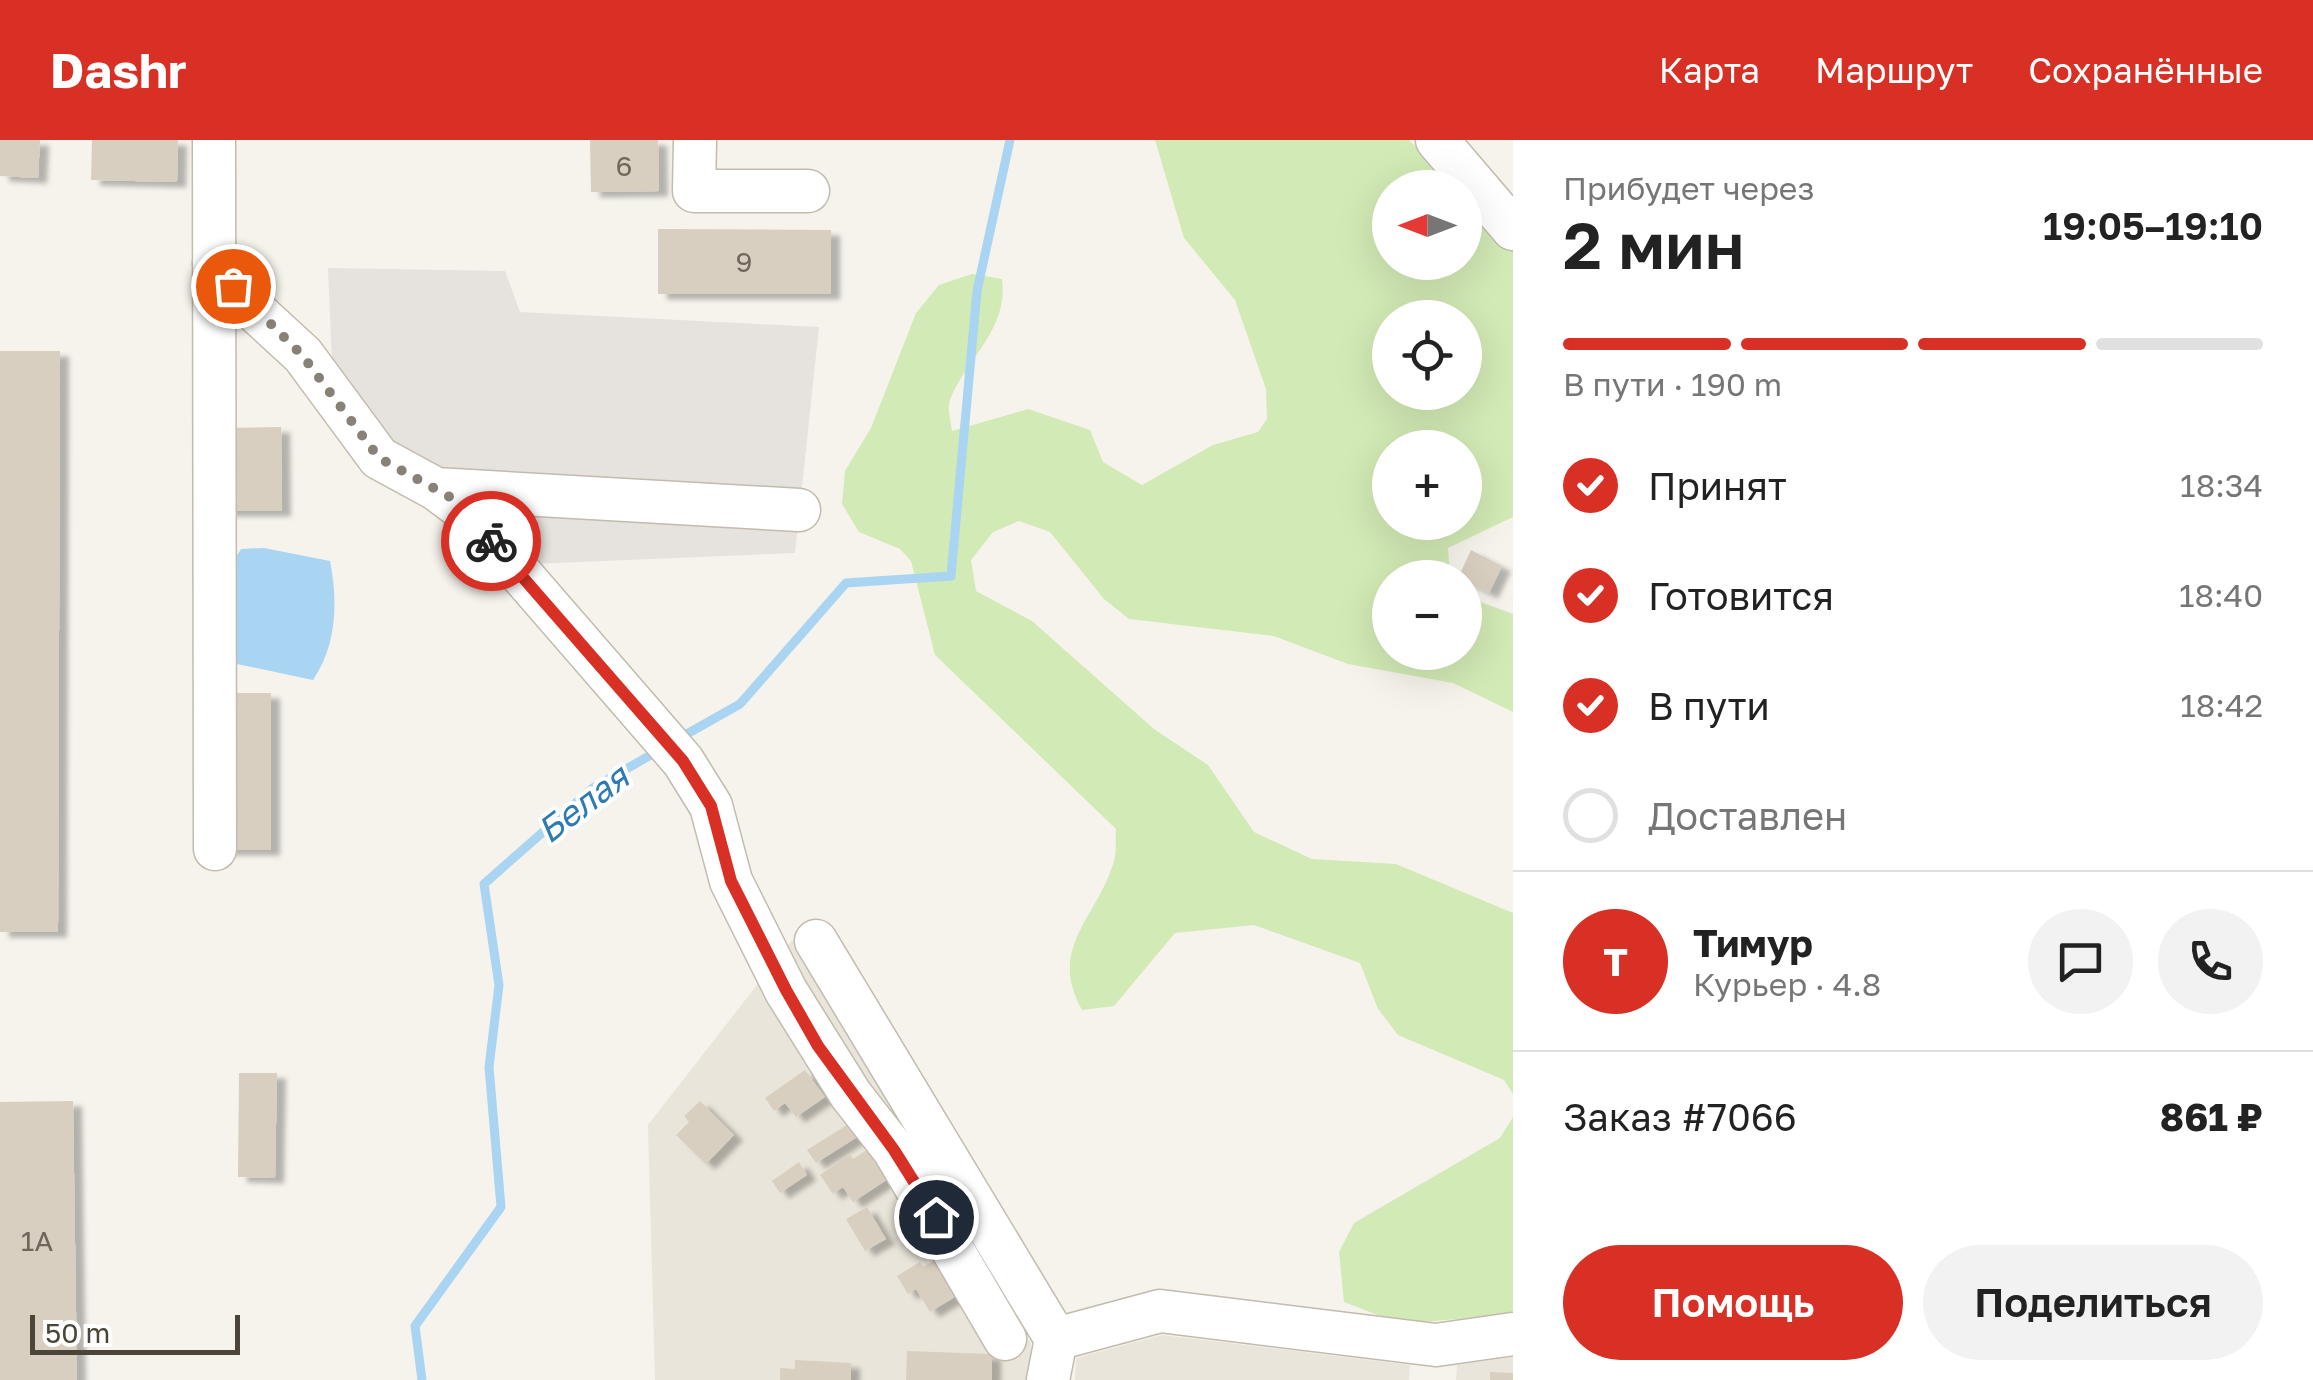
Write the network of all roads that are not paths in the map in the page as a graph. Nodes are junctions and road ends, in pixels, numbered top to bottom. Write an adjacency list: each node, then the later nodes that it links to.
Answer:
1 (214, 140): 6 (street)
2 (695, 140): 4 (street)
3 (1437, 140): 5 (street)
4 (808, 191)
5 (1513, 228)
6 (214, 263): 7 (street); 9 (street)
7 (436, 490): 8 (street); 12 (street)
8 (799, 510)
9 (214, 848)
10 (816, 941): 13 (street)
11 (1513, 1334): 14 (street)
12 (1005, 1339)
13 (1052, 1360): 14 (street)
14 (1434, 1362)

